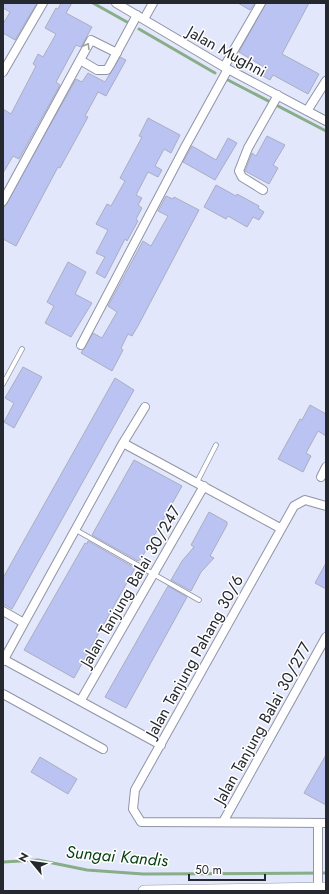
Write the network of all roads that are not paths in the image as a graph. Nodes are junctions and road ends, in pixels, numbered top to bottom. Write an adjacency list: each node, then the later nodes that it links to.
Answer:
1 (43, 3): 9 (street)
2 (116, 3): 5 (street, Jalan Mughni)
3 (153, 3): 5 (street)
4 (261, 3): 8 (street)
5 (141, 17): 6 (street); 8 (street, Jalan Mughni)
6 (117, 53): 7 (street); 7 (street, one-way to 6)
7 (80, 60): 15 (street)
8 (226, 68): 11 (street, Jalan Mughni); 16 (street)
9 (3, 72)
10 (326, 81): 12 (street)
11 (276, 98): 12 (street, Jalan Mughni); 14 (street)
12 (307, 111): 13 (street, Jalan Mughni)
13 (326, 121)
14 (263, 190)
15 (3, 201)
16 (81, 345)
17 (22, 349): 18 (lane)
18 (3, 384)
19 (145, 407): 20 (street)
20 (123, 443): 24 (street); 27 (street)
21 (216, 445): 24 (lane)
22 (326, 467): 23 (street)
23 (321, 477)
24 (201, 484): 26 (street); 28 (street, Jalan Tanjung Balai 30/247)
25 (326, 506): 26 (street, Jalan Tanjung Pahang 30/6)
26 (280, 528): 36 (street, Jalan Tanjung Pahang 30/6)
27 (76, 530): 28 (lane); 31 (street)
28 (154, 574): 29 (lane); 35 (street, Jalan Tanjung Balai 30/247)
29 (199, 600)
30 (3, 611): 31 (street)
31 (24, 623): 33 (street)
32 (326, 637): 38 (street, Jalan Tanjung Balai 30/277)
33 (3, 660): 35 (street)
34 (3, 694): 37 (street)
35 (80, 700): 36 (street)
36 (161, 745): 38 (street, Jalan Tanjung Pahang 30/6)
37 (103, 749)
38 (223, 822): 39 (street)
39 (322, 823): 40 (street)
40 (320, 880): 41 (main road)
41 (144, 891)

